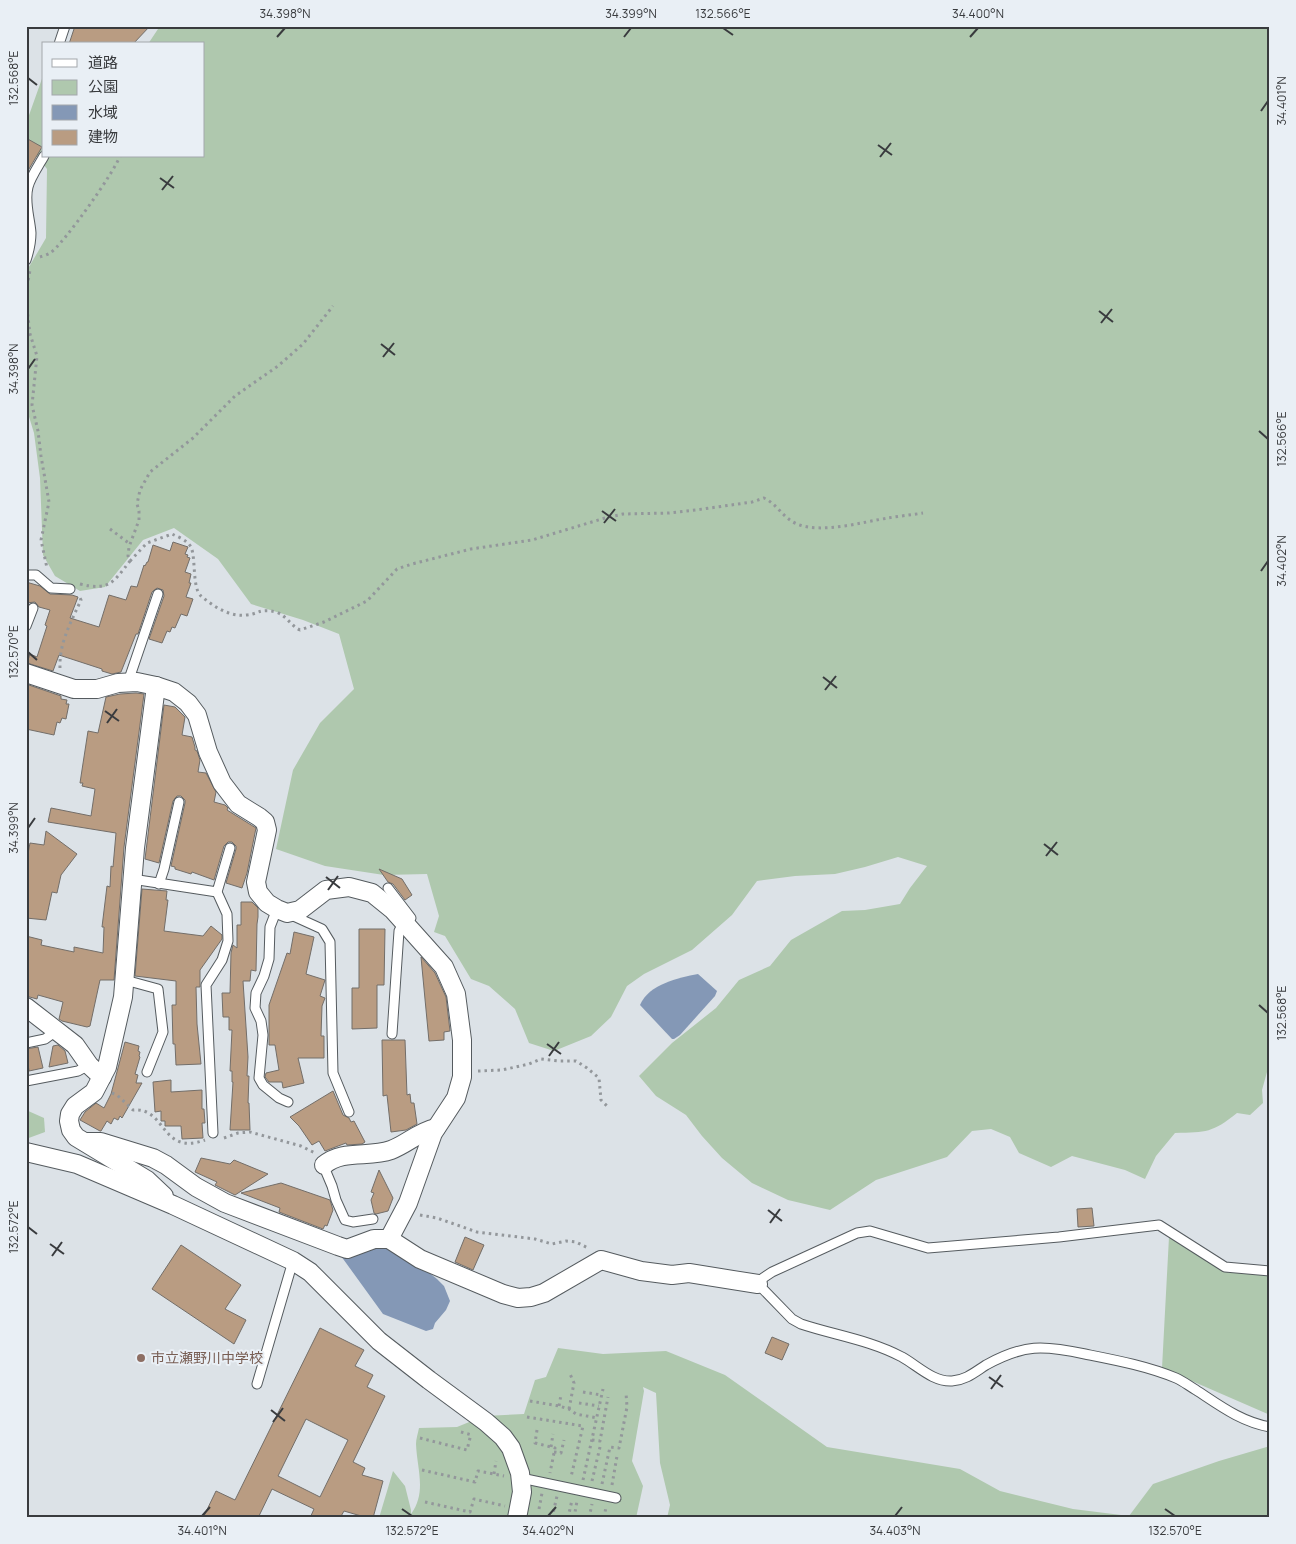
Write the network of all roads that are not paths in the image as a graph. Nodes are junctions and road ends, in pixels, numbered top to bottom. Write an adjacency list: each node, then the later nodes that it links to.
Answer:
1 (65, 26): 2 (lane)
2 (60, 42)
3 (43, 158): 4 (lane)
4 (28, 221): 5 (lane); 6 (lane)
5 (26, 237)
6 (28, 259)
7 (26, 576): 8 (lane)
8 (71, 585)
9 (158, 594): 13 (lane)
10 (33, 608): 11 (lane)
11 (26, 626)
12 (26, 673): 13 (street)
13 (128, 682): 14 (street)
14 (156, 686): 17 (street); 21 (street)
15 (179, 802): 18 (lane)
16 (230, 848): 20 (lane)
17 (132, 880): 18 (lane); 23 (street)
18 (159, 884): 20 (lane)
19 (388, 888): 22 (lane)
20 (217, 892): 35 (lane)
21 (282, 911): 22 (street); 32 (lane); 33 (lane)
22 (405, 923): 26 (lane); 34 (street)
23 (125, 980): 29 (lane); 30 (street)
24 (26, 1007): 25 (street)
25 (56, 1031): 27 (lane); 28 (street)
26 (392, 1034)
27 (26, 1044)
28 (89, 1065): 30 (street); 31 (lane)
29 (147, 1072)
30 (102, 1077): 36 (street)
31 (26, 1081)
32 (288, 1102)
33 (349, 1112)
34 (436, 1128): 38 (street); 41 (street)
35 (213, 1133)
36 (85, 1142): 39 (street); 41 (street)
37 (26, 1152): 39 (street)
38 (324, 1165): 40 (lane)
39 (173, 1205): 42 (street)
40 (373, 1219)
41 (389, 1239): 44 (street)
42 (293, 1261): 45 (lane); 47 (street)
43 (1270, 1272): 44 (lane)
44 (758, 1284): 46 (lane)
45 (257, 1384)
46 (1270, 1427)
47 (521, 1484): 48 (lane); 49 (street)
48 (616, 1498)
49 (515, 1513)

